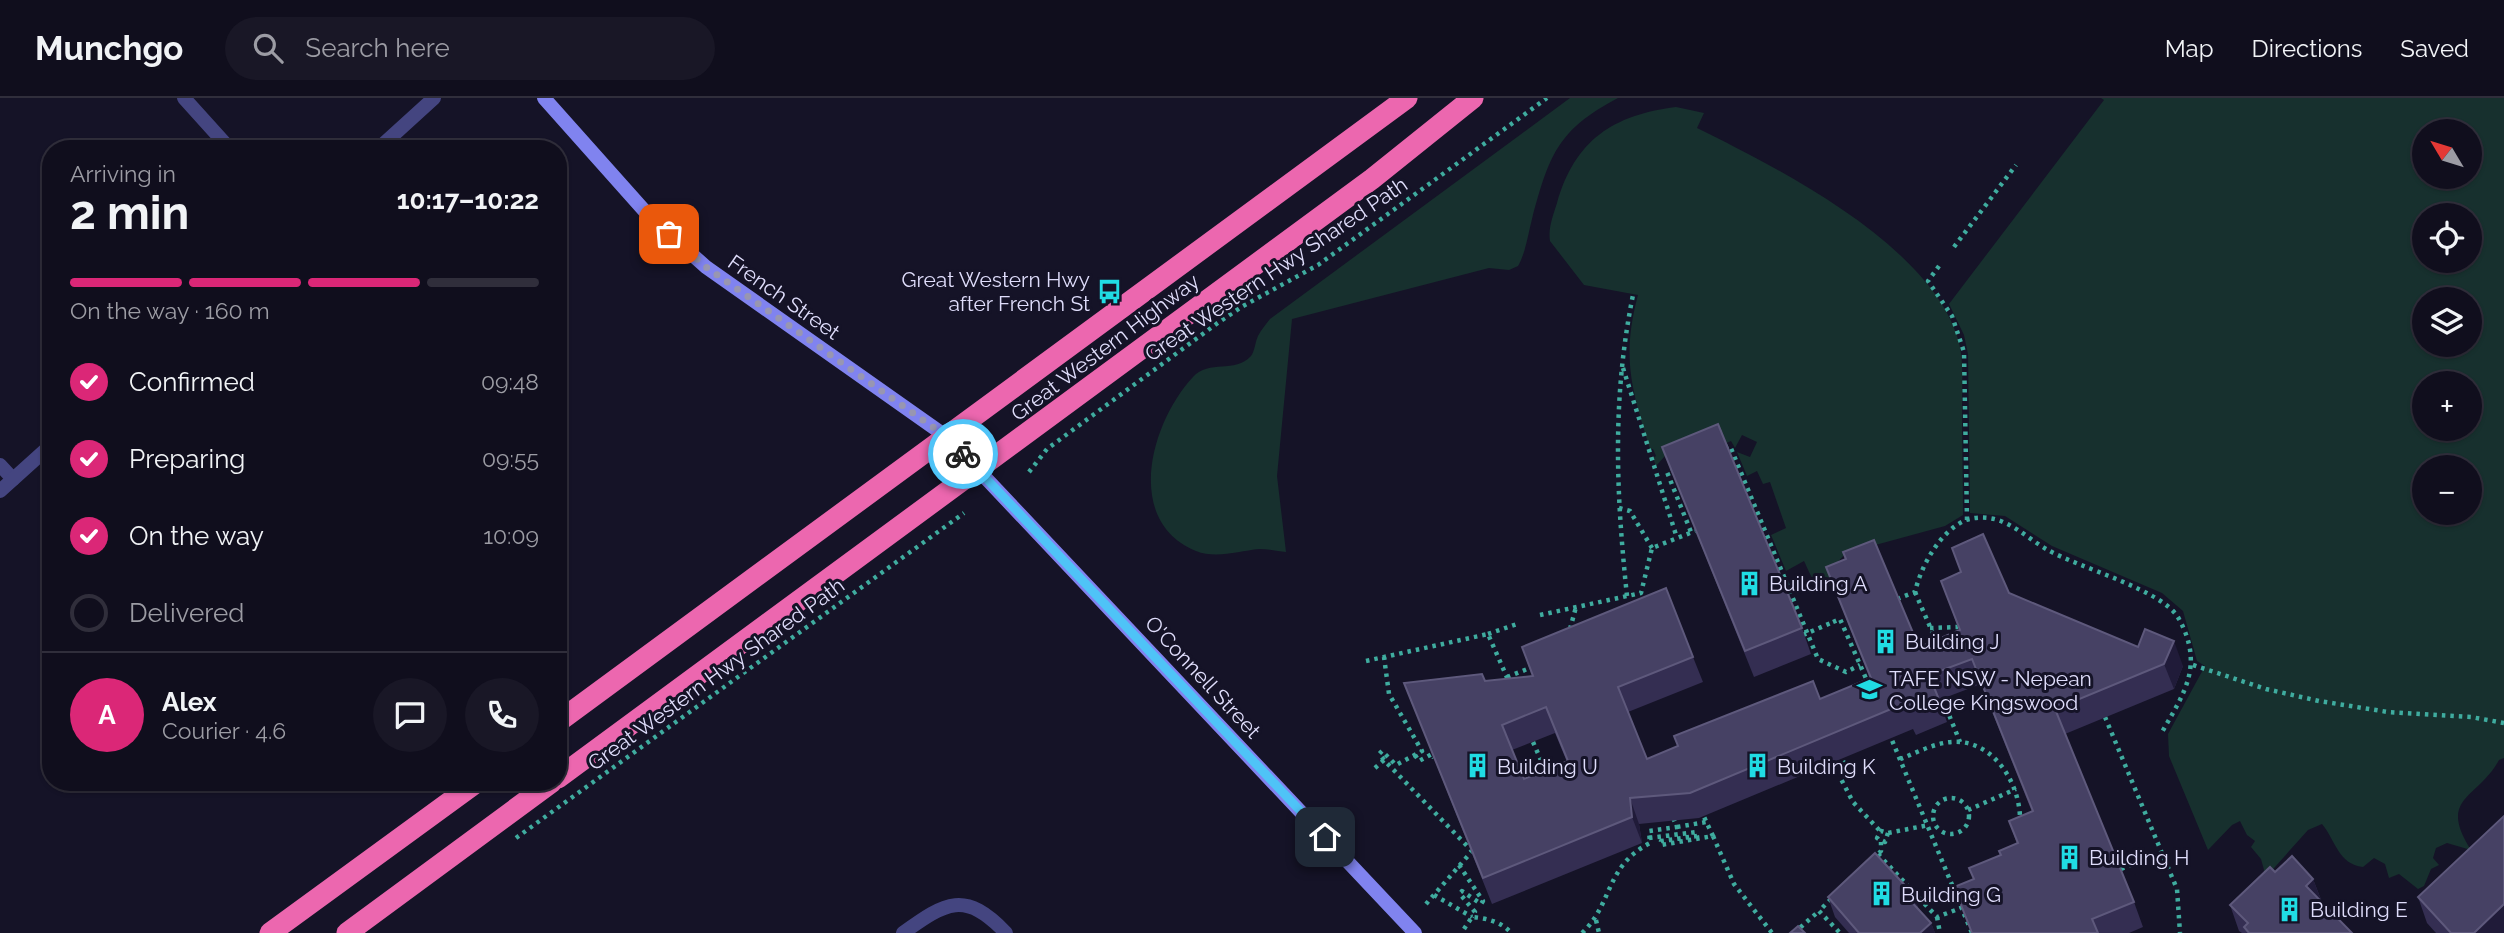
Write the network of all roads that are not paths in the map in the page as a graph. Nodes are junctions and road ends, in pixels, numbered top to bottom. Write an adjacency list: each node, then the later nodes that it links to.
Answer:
1 (184, 98): 6 (street)
2 (434, 98): 7 (street)
3 (544, 98): 8 (street, French Street)
4 (1406, 98): 8 (highway, Great Western Highway)
5 (1473, 98): 11 (highway, Great Western Highway)
6 (222, 140)
7 (388, 140)
8 (953, 444): 11 (street, O'Connell Street); 14 (highway, Great Western Highway)
9 (42, 453): 12 (street)
10 (0, 465): 12 (street)
11 (978, 470): 15 (highway, Great Western Highway); 22 (street, O'Connell Street)
12 (13, 479): 13 (street)
13 (0, 491)
14 (567, 716)
15 (567, 771)
16 (465, 791): 18 (highway)
17 (540, 791): 19 (highway)
18 (270, 933)
19 (347, 933)
20 (903, 933): 21 (street)
21 (1006, 933)
22 (1415, 933)

